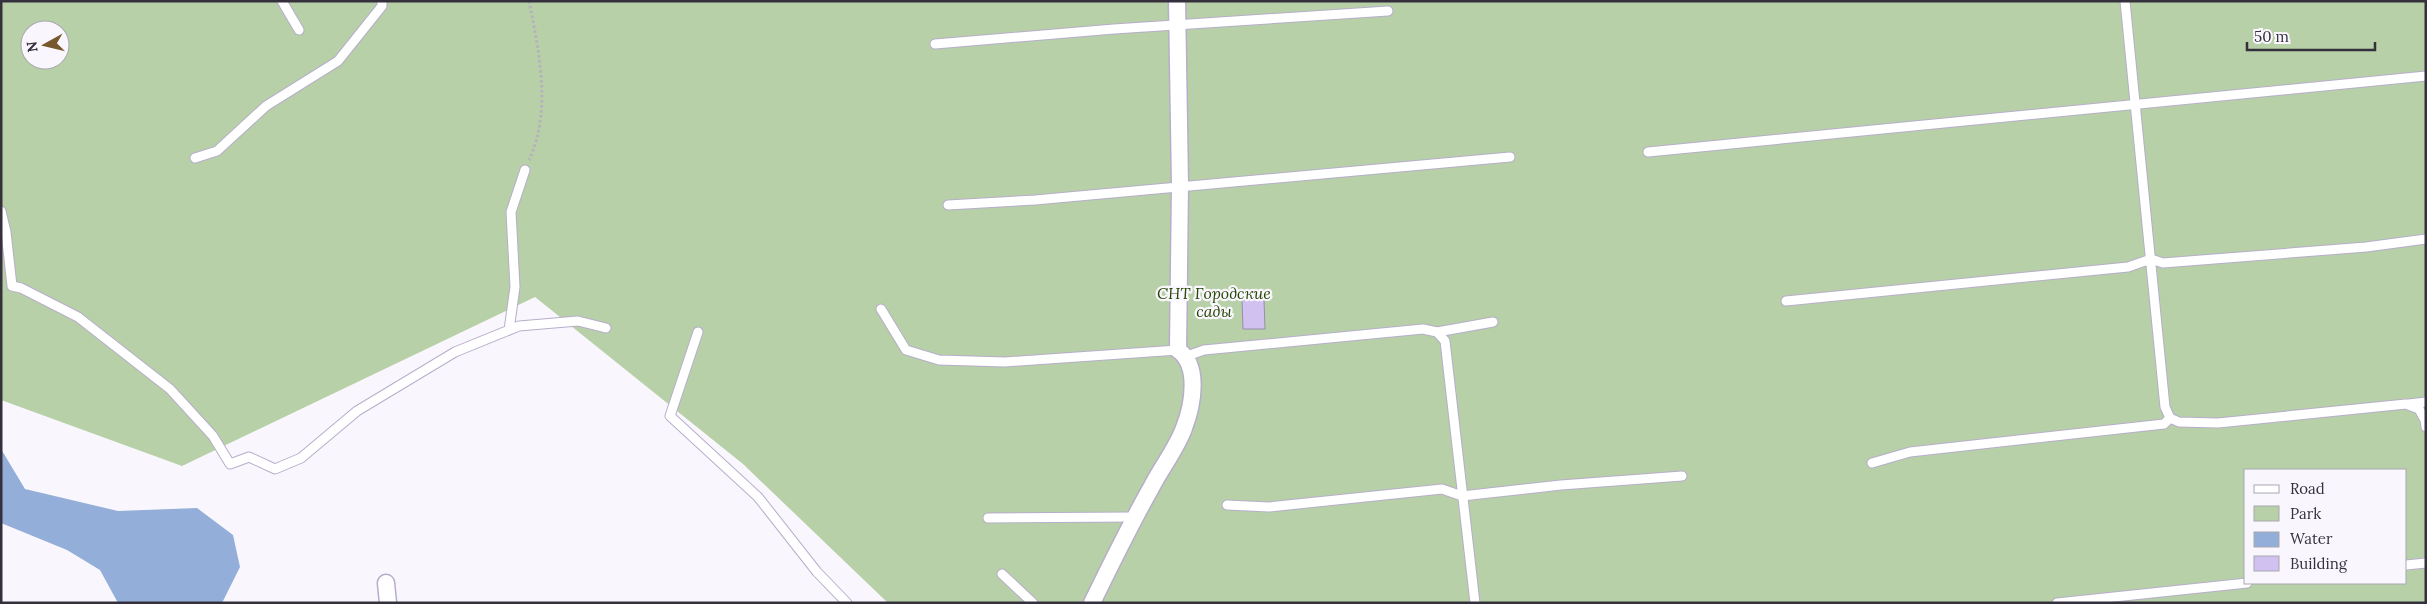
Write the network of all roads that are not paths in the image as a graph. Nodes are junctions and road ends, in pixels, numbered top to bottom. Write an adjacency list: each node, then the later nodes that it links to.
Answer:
1 (282, 1): 7 (lane)
2 (382, 1): 13 (lane)
3 (1177, 1): 6 (street)
4 (2125, 1): 10 (lane)
5 (1388, 10): 6 (lane)
6 (1177, 24): 8 (lane); 15 (street)
7 (299, 30)
8 (935, 44)
9 (2426, 76): 10 (lane)
10 (2135, 105): 11 (lane); 19 (lane)
11 (1648, 152)
12 (1510, 157): 15 (lane)
13 (195, 158)
14 (525, 170): 24 (lane)
15 (1180, 185): 16 (lane); 27 (street)
16 (948, 205)
17 (1, 211): 24 (lane)
18 (2426, 239): 19 (lane)
19 (2152, 259): 20 (lane); 30 (lane)
20 (1786, 301)
21 (881, 309): 27 (lane)
22 (1493, 322): 26 (lane)
23 (606, 328): 24 (lane)
24 (509, 330)
25 (698, 332): 44 (lane)
26 (1437, 332): 27 (lane); 34 (lane)
27 (1183, 353): 36 (street)
28 (2426, 402): 29 (lane)
29 (2406, 404): 30 (lane); 31 (lane)
30 (2170, 418): 32 (lane)
31 (2426, 428)
32 (1872, 463)
33 (1682, 476): 34 (lane)
34 (1462, 496): 35 (lane); 47 (lane)
35 (1227, 505)
36 (1135, 517): 37 (lane); 46 (street)
37 (988, 518)
38 (2426, 563): 39 (lane)
39 (2407, 566)
40 (1002, 574): 45 (lane)
41 (386, 583): 43 (street)
42 (2244, 583): 48 (lane)
43 (388, 603)
44 (848, 603)
45 (1034, 603)
46 (1092, 603)
47 (1475, 603)
48 (2058, 603)

